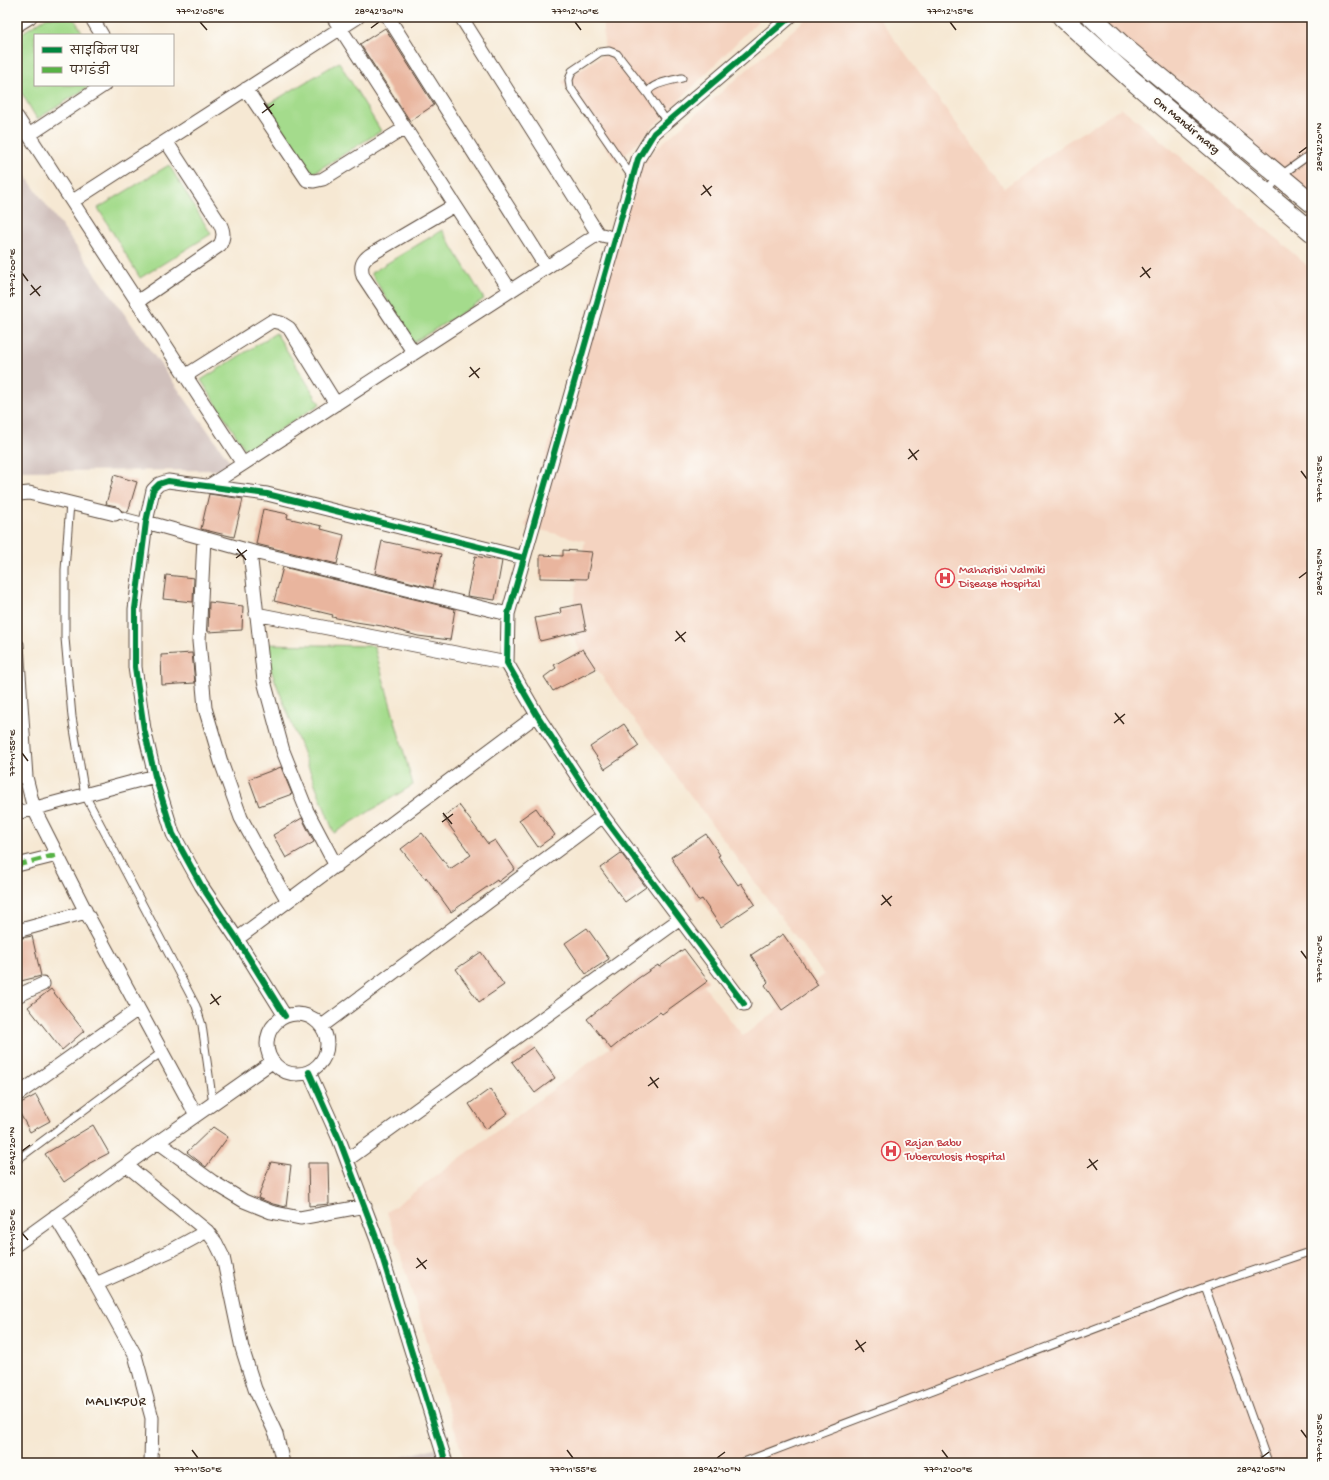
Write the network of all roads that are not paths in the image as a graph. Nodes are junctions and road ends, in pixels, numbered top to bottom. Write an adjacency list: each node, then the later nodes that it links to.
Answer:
1 (30, 17): 10 (street)
2 (91, 17): 11 (street)
3 (358, 17): 9 (street)
4 (388, 17): 31 (street)
5 (461, 17): 29 (street)
6 (790, 17): 17 (street)
7 (1062, 17): 24 (main road, Om Mandir marg)
8 (1092, 17): 22 (main road, Om Mandir marg)
9 (337, 22): 14 (street); 18 (street)
10 (17, 26)
11 (101, 34)
12 (682, 78): 15 (lane)
13 (102, 86): 19 (street)
14 (246, 89): 18 (street); 20 (street)
15 (648, 94): 17 (lane); 23 (lane)
16 (17, 117): 19 (street)
17 (667, 122): 23 (street)
18 (405, 128): 27 (street)
19 (29, 135): 25 (street)
20 (166, 141): 25 (street); 33 (street)
21 (1312, 153): 22 (lane)
22 (1280, 176): 24 (lane); 26 (main road, Om Mandir marg)
23 (632, 177): 30 (street)
24 (1265, 193): 28 (main road, Om Mandir marg)
25 (73, 201): 33 (street)
26 (1312, 203)
27 (455, 205): 32 (street); 34 (street)
28 (1312, 232)
29 (598, 234): 30 (street); 31 (street)
30 (615, 238): 45 (street)
31 (546, 267): 32 (street)
32 (510, 290): 34 (street)
33 (137, 302): 35 (street)
34 (414, 353): 36 (street)
35 (185, 376): 36 (street); 37 (street)
36 (336, 404): 37 (street)
37 (243, 464): 38 (street)
38 (209, 486): 42 (street); 45 (street)
39 (17, 496): 40 (street)
40 (70, 503): 41 (street); 52 (lane)
41 (115, 514): 42 (lane)
42 (146, 522): 43 (street); 51 (street)
43 (204, 538): 44 (street); 59 (street)
44 (250, 551): 46 (street); 47 (street)
45 (524, 558): 47 (street)
46 (256, 614): 49 (street); 58 (street)
47 (508, 614): 49 (street)
48 (17, 644): 53 (street)
49 (507, 663): 50 (street)
50 (537, 715): 55 (street); 58 (street)
51 (155, 776): 52 (street); 63 (street)
52 (85, 795): 53 (street); 74 (lane)
53 (34, 809): 54 (street); 56 (street)
54 (17, 813)
55 (603, 816): 61 (street); 69 (street)
56 (57, 855): 57 (street); 60 (street)
57 (17, 865)
58 (336, 866): 59 (street)
59 (288, 901): 63 (street)
60 (86, 912): 62 (street); 67 (street)
61 (680, 919): 66 (street); 78 (street)
62 (17, 931)
63 (237, 939): 68 (street)
64 (43, 984): 65 (street)
65 (17, 996)
66 (744, 1004)
67 (138, 1009): 70 (street); 73 (street)
68 (285, 1016): 69 (street); 71 (street)
69 (322, 1026): 72 (street)
70 (162, 1052): 75 (street); 77 (lane)
71 (272, 1062): 72 (street); 74 (street)
72 (309, 1072): 78 (street)
73 (17, 1095)
74 (213, 1104): 75 (street)
75 (196, 1115): 76 (street)
76 (158, 1142): 79 (street); 80 (street)
77 (17, 1160)
78 (347, 1160): 80 (street)
79 (126, 1165): 81 (street); 82 (street)
80 (364, 1206): 89 (street)
81 (55, 1216): 83 (street); 85 (street)
82 (207, 1231): 85 (street); 88 (street)
83 (17, 1244)
84 (1312, 1251): 86 (lane)
85 (96, 1284): 87 (street)
86 (1205, 1287): 90 (lane); 91 (lane)
87 (151, 1463)
88 (283, 1463)
89 (446, 1463)
90 (741, 1463)
91 (1268, 1463)

